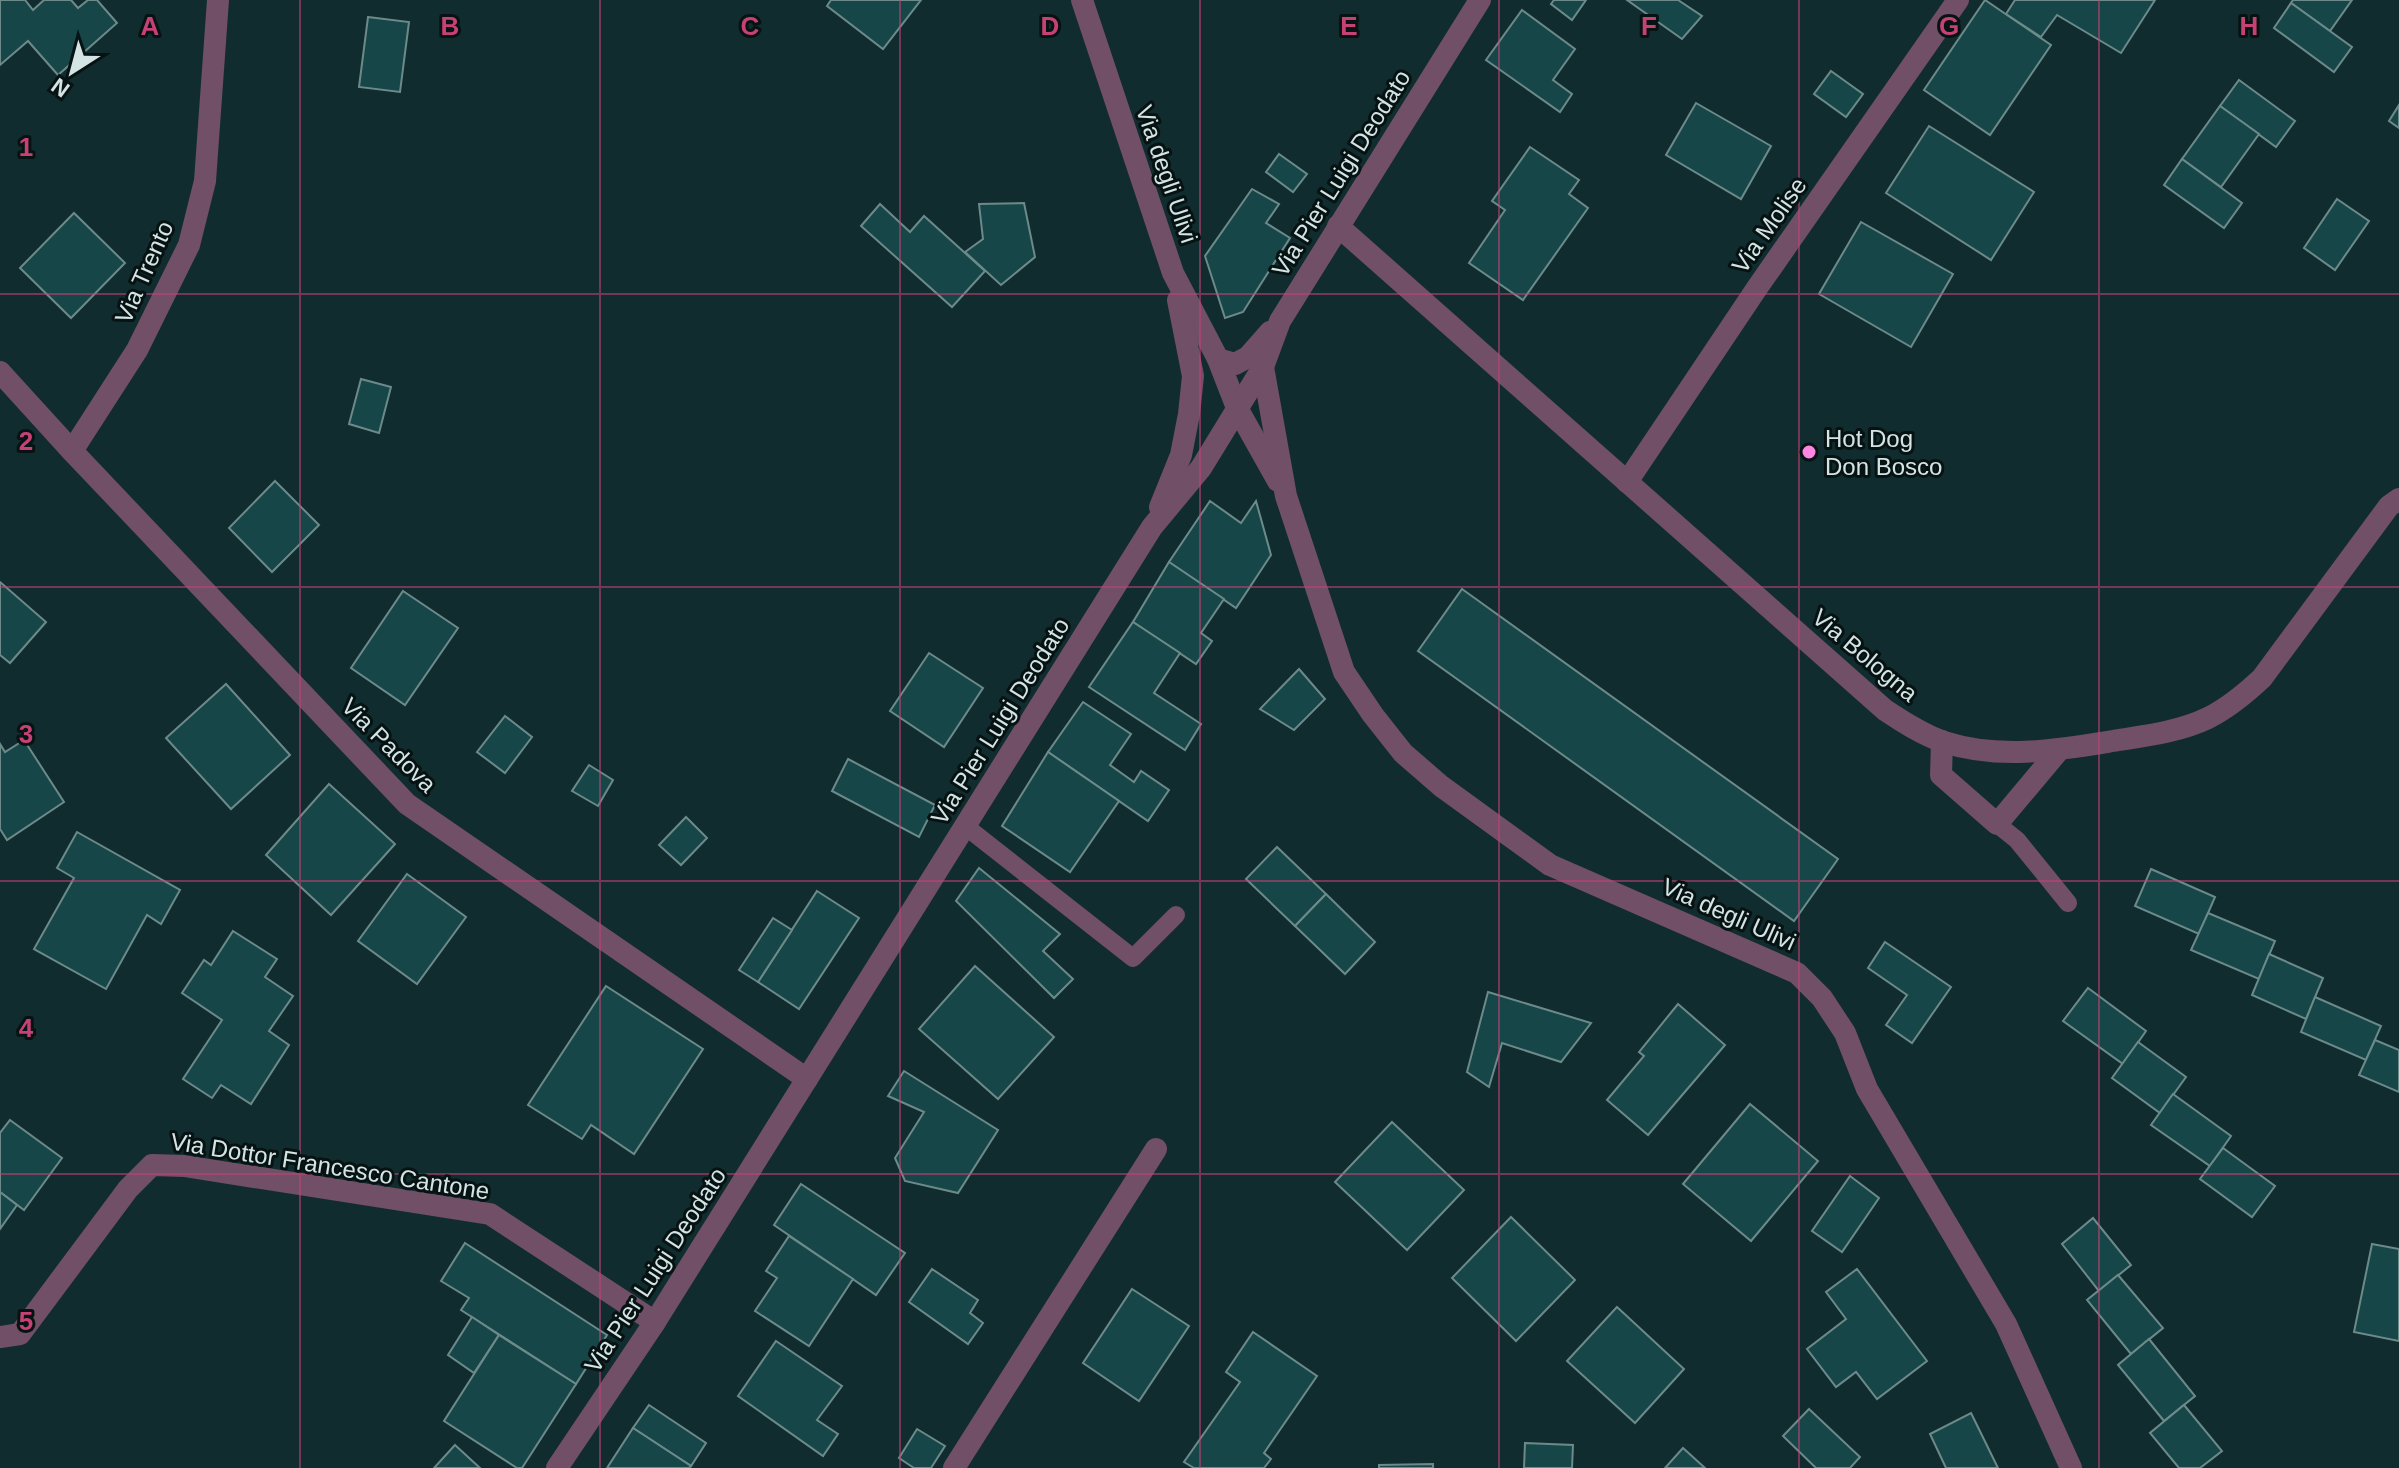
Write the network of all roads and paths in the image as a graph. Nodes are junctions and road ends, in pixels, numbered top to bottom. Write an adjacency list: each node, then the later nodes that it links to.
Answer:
1 (218, 0): 12 (street, Via Trento)
2 (1082, 0): 6 (street, Via degli Ulivi)
3 (1480, 0): 5 (street, Via Pier Luigi Deodato)
4 (1958, 0): 13 (street, Via Molise)
5 (1338, 226): 7 (street, Via Pier Luigi Deodato); 13 (street, Via Bologna)
6 (1173, 273): 8 (street, Via degli Ulivi); 16 (street)
7 (1280, 321): 8 (street); 9 (street, Via Pier Luigi Deodato)
8 (1218, 359): 11 (street, Via degli Ulivi)
9 (1263, 367): 11 (street, Via Pier Luigi Deodato); 14 (street)
10 (0, 372): 12 (street, Via Padova)
11 (1237, 408): 14 (street, Via degli Ulivi); 16 (street, Via Pier Luigi Deodato)
12 (72, 451): 23 (street, Via Padova)
13 (1627, 482): 17 (street, Via Bologna)
14 (1286, 496): 29 (street, Via degli Ulivi)
15 (2399, 499): 18 (street, Via Bologna)
16 (1152, 527): 20 (street, Via Pier Luigi Deodato)
17 (1942, 741): 18 (street, Via Bologna); 19 (street)
18 (2060, 749): 19 (street)
19 (1997, 824): 21 (lane)
20 (965, 826): 22 (lane); 23 (street, Via Pier Luigi Deodato)
21 (2068, 903)
22 (1176, 915)
23 (807, 1079): 25 (street, Via Pier Luigi Deodato)
24 (1156, 1149): 28 (street)
25 (655, 1322): 26 (street, Via Dottor Francesco Cantone); 27 (street, Via Pier Luigi Deodato)
26 (0, 1337)
27 (557, 1468)
28 (954, 1468)
29 (2071, 1468)

